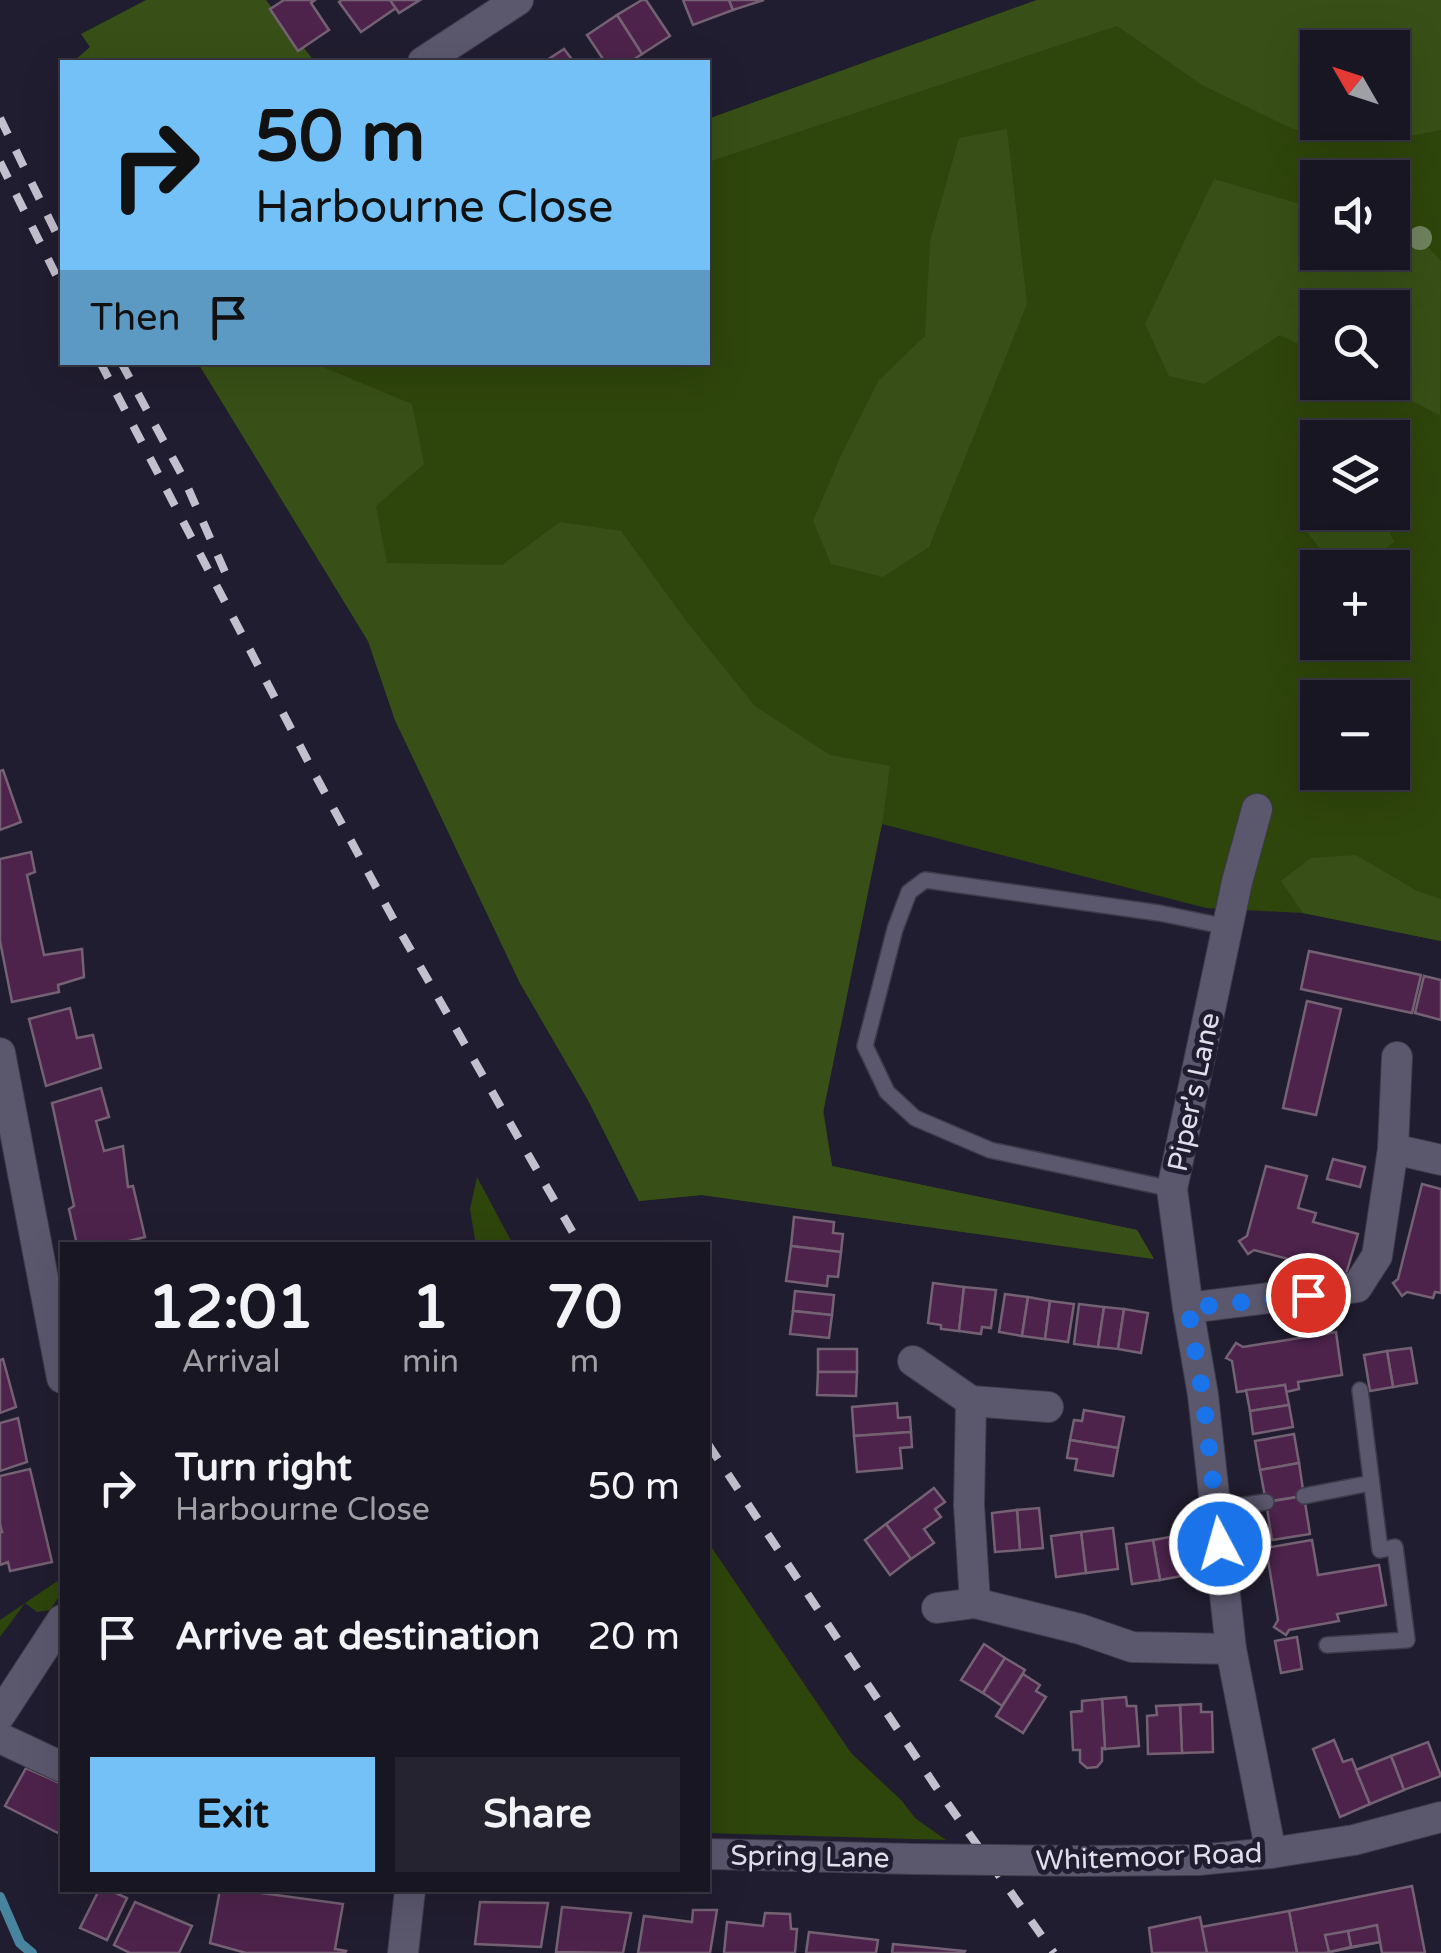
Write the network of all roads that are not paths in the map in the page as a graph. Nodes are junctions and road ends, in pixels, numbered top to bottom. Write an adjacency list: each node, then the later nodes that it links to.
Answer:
1 (518, 0): 2 (street)
2 (427, 60)
3 (1257, 809): 4 (street, Piper's Lane)
4 (1228, 927): 9 (street, Piper's Lane); 9 (lane)
5 (0, 1053): 12 (street)
6 (1397, 1058): 7 (street)
7 (1393, 1149): 8 (street); 10 (street)
8 (1441, 1160)
9 (1172, 1189): 10 (street, Piper's Lane)
10 (1188, 1308): 19 (street, Piper's Lane)
11 (913, 1362): 14 (street)
12 (60, 1368)
13 (1360, 1390): 16 (lane)
14 (971, 1401): 15 (street); 20 (street)
15 (1048, 1407)
16 (1371, 1483): 17 (lane); 23 (lane)
17 (1304, 1496)
18 (1266, 1502): 19 (lane)
19 (1216, 1509): 24 (street, Piper's Lane)
20 (975, 1603): 21 (street); 24 (street)
21 (937, 1608)
22 (60, 1623): 25 (street)
23 (1327, 1645)
24 (1232, 1649): 29 (street, Piper's Lane)
25 (0, 1715)
26 (0, 1738): 27 (street)
27 (60, 1766)
28 (1441, 1817): 29 (street, Whitemoor Road)
29 (1271, 1852): 31 (street, Whitemoor Road, bridge)
30 (710, 1854): 31 (street, Spring Lane)
31 (913, 1859)
32 (410, 1892): 33 (street)
33 (403, 1953)

